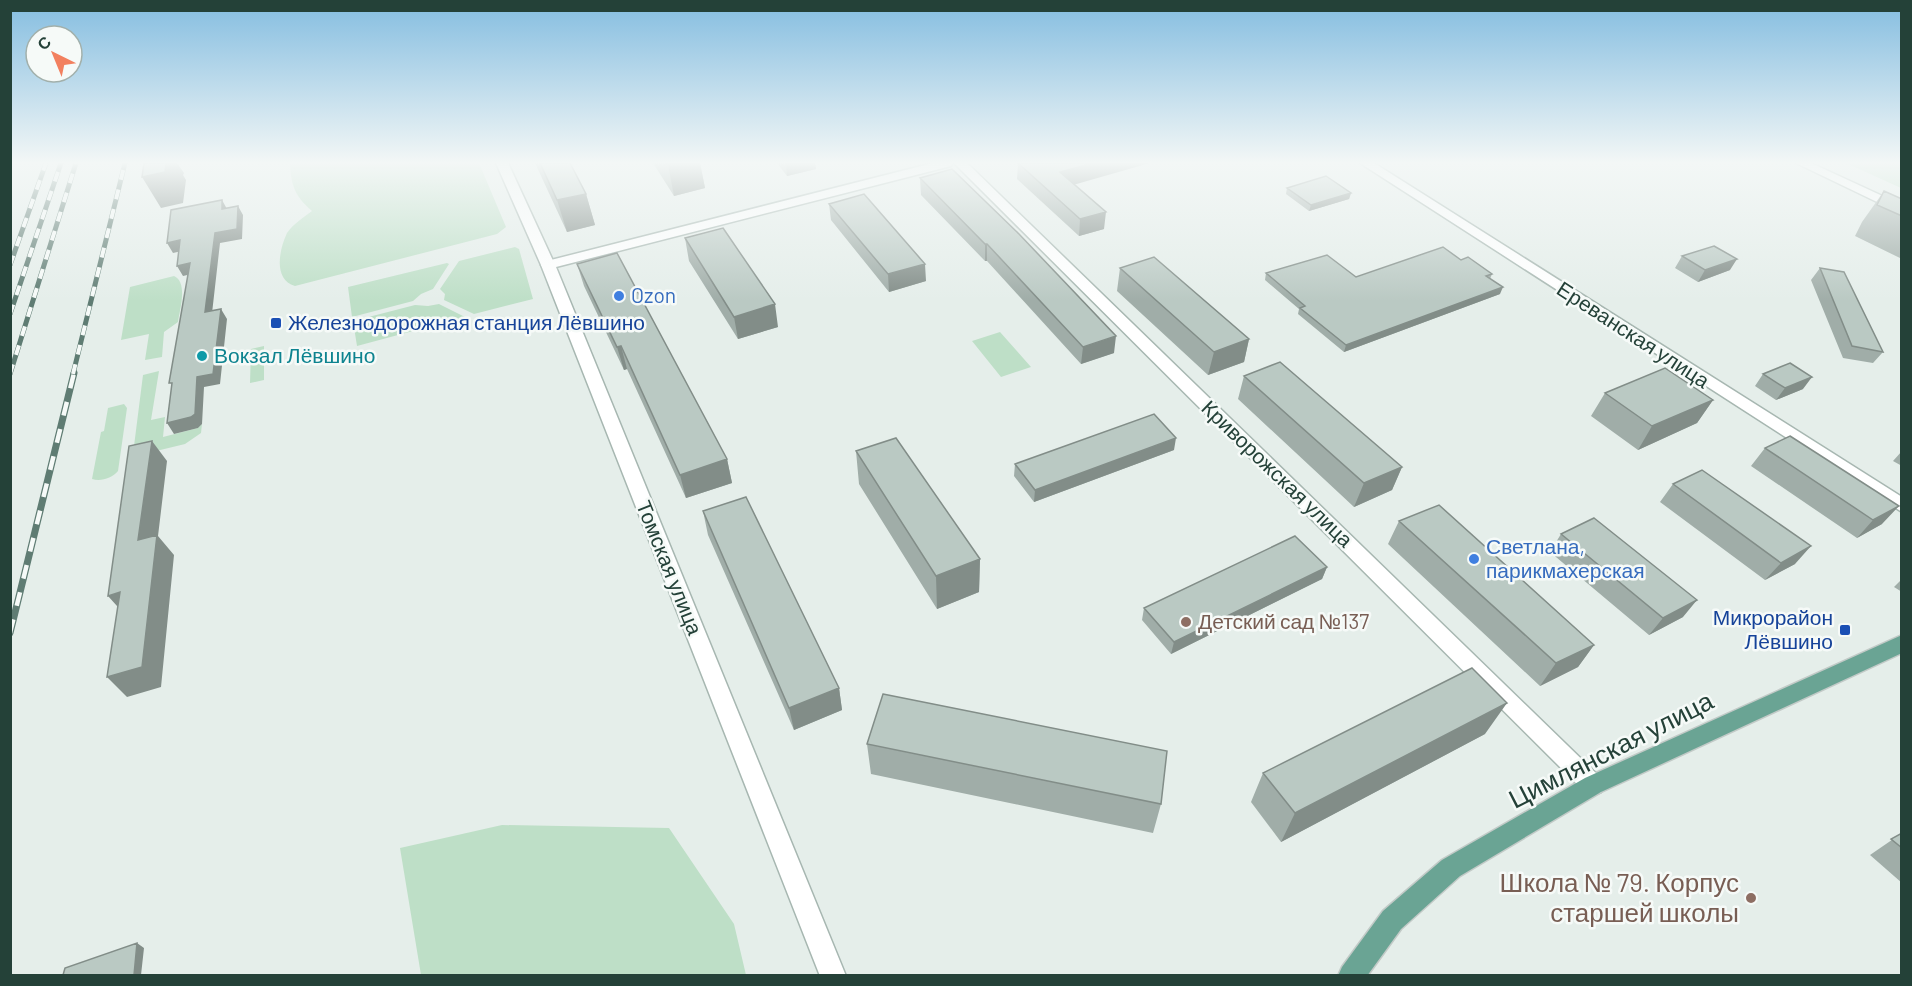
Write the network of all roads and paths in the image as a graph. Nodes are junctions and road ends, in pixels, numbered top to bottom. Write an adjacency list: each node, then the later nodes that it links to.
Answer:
1 (523, 209): 5 (street, Томская улица)
2 (767, 209): 5 (street)
3 (1007, 209): 8 (street, Криворожская улица)
4 (1438, 209): 6 (street, Ереванская улица)
5 (548, 265): 9 (street, Томская улица)
6 (1902, 506)
7 (1902, 643): 8 (main road, Цимлянская улица)
8 (1593, 785): 10 (main road, Цимлянская улица)
9 (833, 975)
10 (1352, 975)

